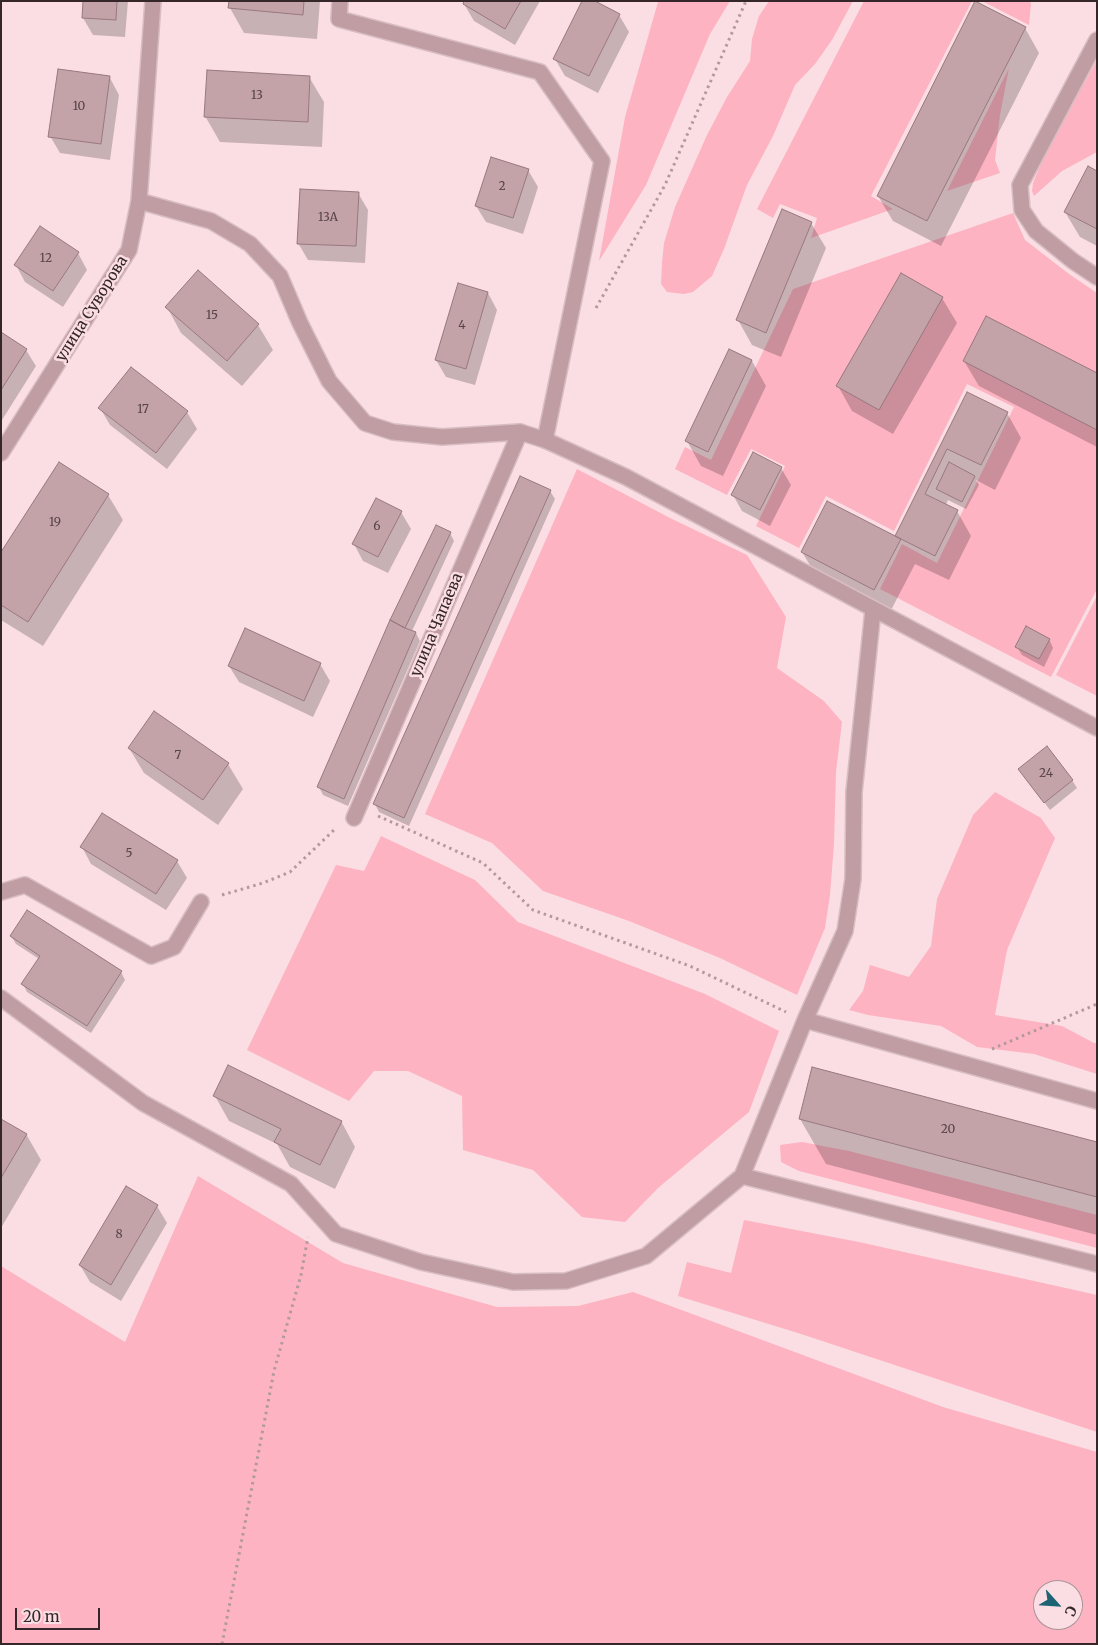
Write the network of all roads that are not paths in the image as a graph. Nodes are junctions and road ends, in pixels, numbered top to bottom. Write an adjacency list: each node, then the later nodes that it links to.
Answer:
1 (153, 1): 4 (street, улица Суворова)
2 (340, 1): 7 (street)
3 (1097, 40): 5 (street)
4 (139, 202): 6 (street); 8 (street, улица Суворова)
5 (1097, 277)
6 (520, 432): 7 (street); 11 (street, улица Чапаева)
7 (545, 440): 9 (street)
8 (1, 453)
9 (873, 610): 10 (street); 15 (street)
10 (1097, 728)
11 (356, 813)
12 (1, 892): 13 (street)
13 (201, 902)
14 (1, 998): 17 (street)
15 (805, 1020): 16 (street); 17 (street)
16 (1097, 1101)
17 (742, 1176): 18 (street)
18 (1097, 1264)

